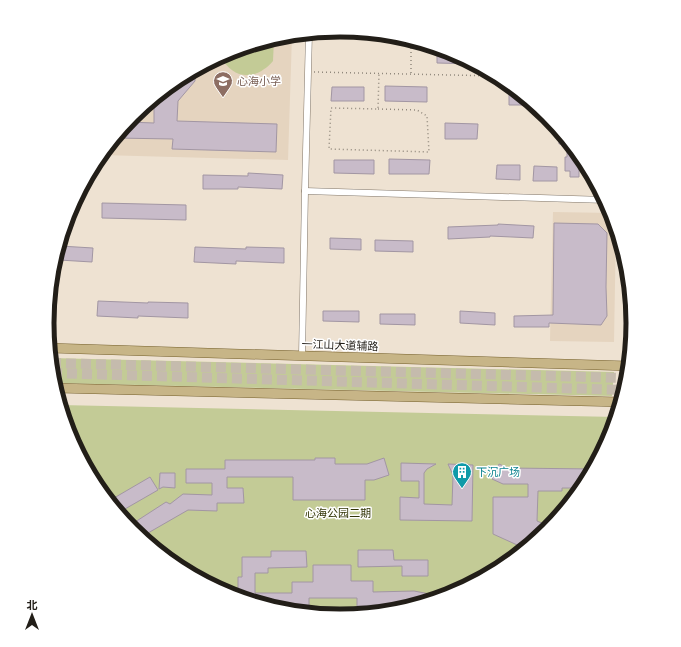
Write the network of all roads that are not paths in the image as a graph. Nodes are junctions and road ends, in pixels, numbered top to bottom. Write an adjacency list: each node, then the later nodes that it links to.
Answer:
1 (309, 39): 2 (street)
2 (305, 191): 3 (street); 5 (street)
3 (598, 200)
4 (55, 348): 5 (main road, 一江山大道辅路)
5 (302, 356): 6 (main road, 一江山大道辅路)
6 (624, 366)
7 (62, 388): 8 (main road)
8 (616, 402)

